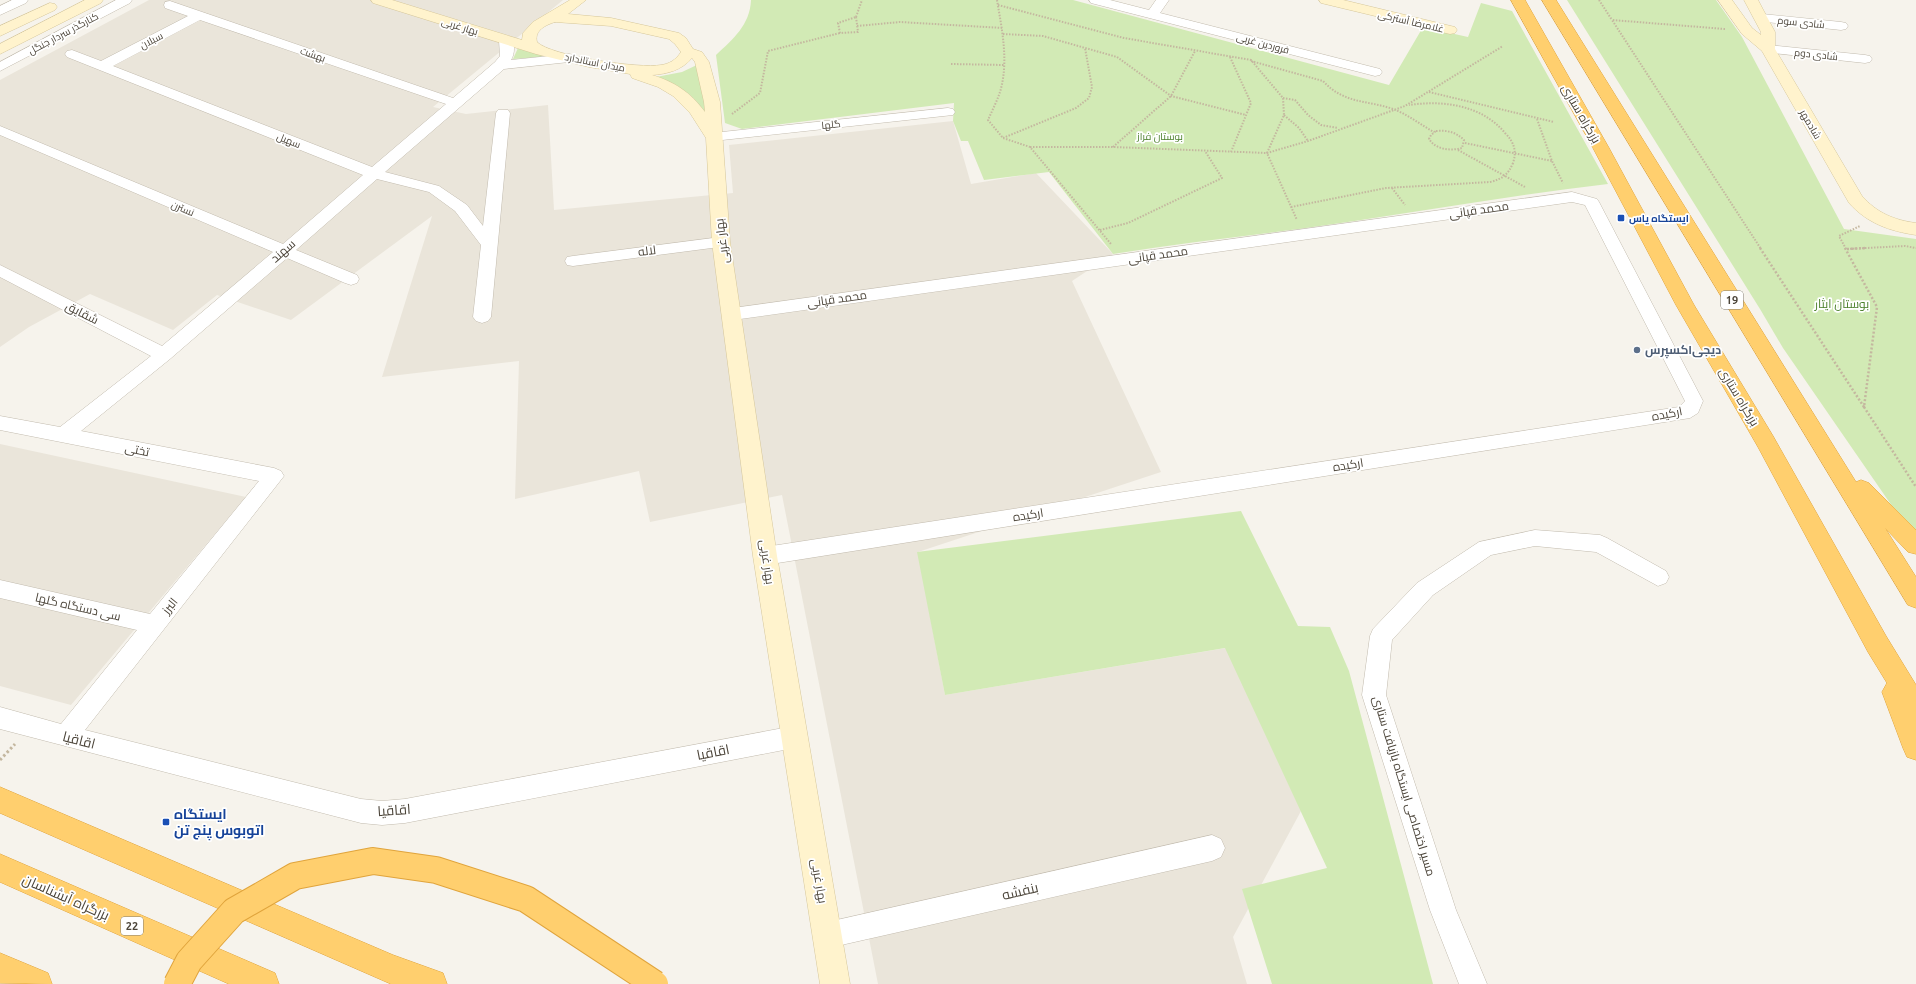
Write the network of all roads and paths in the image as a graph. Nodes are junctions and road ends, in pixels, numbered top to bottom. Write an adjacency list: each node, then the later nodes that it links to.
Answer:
1 (22, 0): 20 (street)
2 (64, 0): 34 (street)
3 (96, 0): 41 (street)
4 (126, 0): 54 (street, کنارگذر سردار جنگل)
5 (378, 0): 37 (street, بهار غربی)
6 (407, 0): 30 (street, بهار غربی)
7 (862, 0): 23 (path)
8 (998, 0): 18 (path)
9 (1095, 0): 21 (street, فروردین غربی)
10 (1163, 0): 21 (street)
11 (1326, 0): 32 (street, غلامرضا آسترکی)
12 (1518, 0): 120 (highway, بزرگراه ستاری)
13 (1550, 0): 111 (highway, 19)
14 (1599, 0): 26 (path)
15 (1725, 0): 33 (street, شادمهر)
16 (1751, 0): 24 (street, شادمهر)
17 (588, 3): 25 (street); 27 (street)
18 (998, 4): 31 (path); 43 (path)
19 (170, 5): 22 (street, بهشت)
20 (0, 11)
21 (1152, 14): 56 (street, فروردین غربی)
22 (199, 15): 53 (street, سبلان); 60 (street, بهشت)
23 (856, 17): 28 (path); 35 (path)
24 (1762, 18): 29 (street, شادی سوم); 40 (street, شادمهر)
25 (550, 19): 27 (street); 30 (street)
26 (1612, 20): 33 (path); 108 (path)
27 (611, 22): 44 (street)
28 (857, 26): 31 (path); 35 (path)
29 (1841, 26)
30 (535, 28): 42 (street)
31 (1003, 28): 36 (path)
32 (1450, 30)
33 (1748, 31): 40 (street, شادمهر)
34 (0, 32)
35 (840, 33): 69 (path)
36 (1004, 34): 39 (path); 52 (path)
37 (506, 40): 42 (street, بهار غربی); 51 (street)
38 (1503, 46): 57 (path)
39 (1085, 48): 58 (path); 74 (path)
40 (1768, 49): 48 (street, شادی دوم); 92 (street, شادمهر)
41 (0, 50)
42 (541, 51): 47 (street, میدان استاندارد)
43 (1195, 51): 46 (path); 58 (path)
44 (688, 52): 55 (street, میدان استاندارد); 69 (street, بهار غربی)
45 (72, 54): 53 (street, سهیل)
46 (1230, 57): 49 (path); 65 (path)
47 (569, 58): 51 (street); 55 (street, میدان استاندارد)
48 (1865, 59)
49 (1251, 60): 59 (path); 62 (path)
50 (951, 64): 52 (path)
51 (500, 65): 60 (street, سهند)
52 (1004, 65): 74 (path)
53 (102, 66): 86 (street, سهیل)
54 (0, 67)
55 (619, 68): 69 (street)
56 (1375, 72)
57 (1428, 92): 61 (path); 67 (path)
58 (1171, 96): 65 (path); 79 (path)
59 (1283, 98): 66 (path); 70 (path)
60 (455, 103): 86 (street, سهند)
61 (1406, 106): 62 (path); 84 (path)
62 (1394, 108): 70 (path); 72 (path)
63 (948, 112): 69 (street, گلها)
64 (503, 113): 97 (street)
65 (1246, 115): 82 (path)
66 (1284, 116): 75 (path); 83 (path)
67 (1537, 119): 68 (path); 85 (path)
68 (1554, 122)
69 (712, 127): 96 (street, بهار غربی)
70 (1339, 128): 75 (path)
71 (0, 130): 73 (street, نسترن)
72 (1434, 132): 76 (path); 81 (path)
73 (15, 136): 77 (street); 101 (street, نسترن)
74 (1003, 138): 78 (path)
75 (1308, 141): 83 (path)
76 (1464, 143): 81 (path); 84 (path)
77 (0, 144)
78 (1030, 147): 79 (path); 95 (path)
79 (1114, 147): 80 (path)
80 (1204, 150): 82 (path); 95 (path)
81 (1458, 150): 87 (path)
82 (1231, 152): 83 (path)
83 (1267, 153): 91 (path)
84 (1516, 154): 85 (path); 87 (path)
85 (1552, 161): 89 (path)
86 (375, 174): 97 (street, سهیل); 101 (street, سهند)
87 (1505, 176): 88 (path); 91 (path)
88 (1528, 189)
89 (1566, 189)
90 (1583, 198): 105 (street, محمد قپانی); 115 (street, ارکیده)
91 (1292, 207): 93 (path)
92 (1877, 218): 94 (street, شادمهر); 100 (path)
93 (1297, 222)
94 (1916, 229)
95 (1100, 230): 98 (path)
96 (721, 242): 102 (street, لاله); 105 (street, بهار غربی)
97 (490, 245): 106 (street)
98 (1113, 247)
99 (1916, 248): 100 (path)
100 (1846, 249): 108 (path)
101 (284, 250): 104 (street, نسترن); 107 (street, سهند)
102 (573, 261)
103 (0, 270): 107 (street, شقایق)
104 (351, 279)
105 (733, 314): 115 (street, بهار غربی)
106 (482, 317)
107 (164, 355): 110 (street, سهند)
108 (1864, 407): 113 (path)
109 (0, 423): 110 (street, تختی)
110 (64, 435): 112 (street, تختی)
111 (1830, 455): 114 (highway); 118 (highway, 19)
112 (274, 476): 119 (street, البرز)
113 (1916, 487)
114 (1916, 545)
115 (765, 556): 124 (street, بهار غربی)
116 (1658, 577): 139 (street, مسیر اختصاصی ایستگاه بازیافت ستاری)
117 (0, 589): 119 (street, سی دستگاه گلها)
118 (1916, 598)
119 (156, 625): 123 (street, البرز)
120 (1877, 644): 121 (highway, بزرگراه ستاری); 126 (highway)
121 (1916, 708)
122 (0, 718): 123 (street, اقاقیا)
123 (66, 736): 124 (street, اقاقیا)
124 (794, 737): 131 (street, بهار غربی)
125 (18, 741): 127 (path)
126 (1916, 748)
127 (0, 760)
128 (0, 800): 136 (highway)
129 (1212, 848): 131 (street, بنفشه)
130 (0, 868): 135 (highway, بزرگراه آبشناسان / 22)
131 (828, 935): 138 (street, بهار غربی)
132 (0, 968): 133 (highway)
133 (37, 984)
134 (178, 984): 137 (highway, bridge)
135 (264, 984)
136 (432, 984)
137 (655, 984)
138 (835, 984)
139 (1472, 984)

